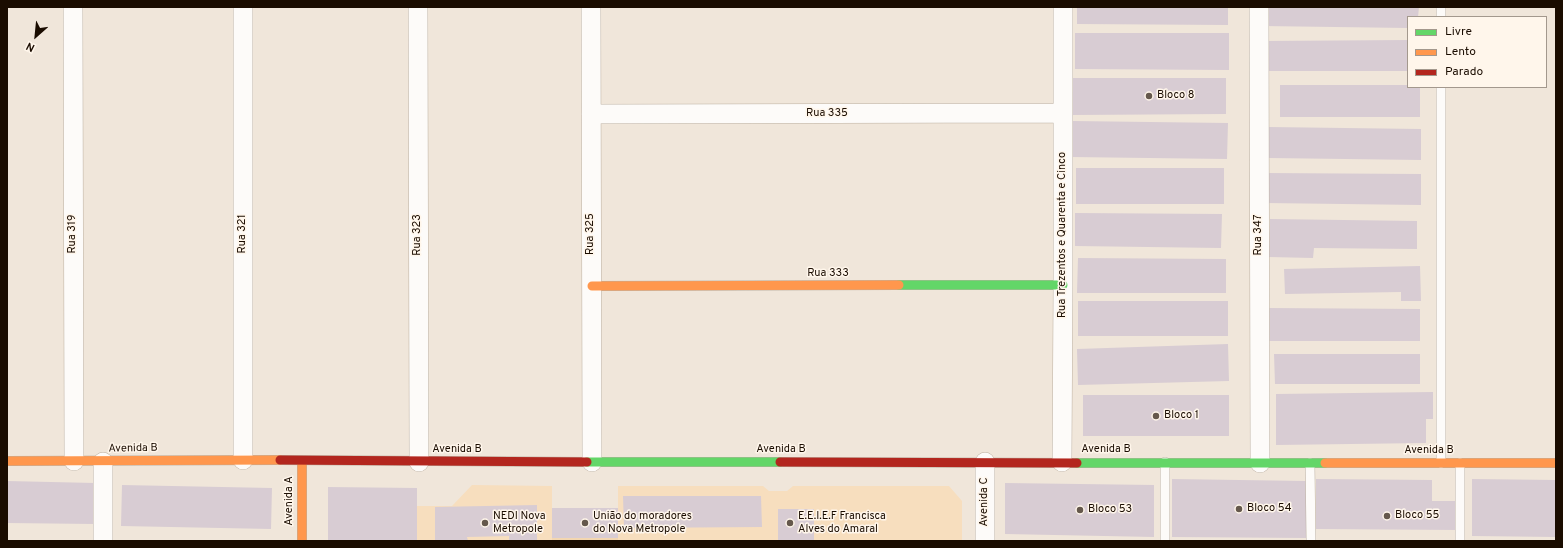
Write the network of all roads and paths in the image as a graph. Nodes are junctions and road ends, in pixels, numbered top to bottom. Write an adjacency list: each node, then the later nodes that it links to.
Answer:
1 (73, 7): 14 (street, Rua 319)
2 (243, 7): 12 (street, Rua 321)
3 (418, 7): 17 (street, Rua 323)
4 (591, 7): 9 (street, Rua 325)
5 (1063, 7): 8 (street, Rua Trezentos e Quarenta e Cinco)
6 (1259, 7): 23 (street, Rua 347)
7 (1441, 88): 24 (lane)
8 (1062, 113): 9 (street, Rua 335); 10 (street, Rua Trezentos e Quarenta e Cinco)
9 (591, 114): 11 (street, Rua 325)
10 (1064, 285): 11 (street, Rua 333); 20 (street, Rua Trezentos e Quarenta e Cinco)
11 (592, 286): 18 (street, Rua 325)
12 (243, 460): 15 (street, Avenida B); 16 (street, Avenida B)
13 (7, 461): 14 (street, Avenida B)
14 (74, 461): 15 (street, Avenida B)
15 (103, 462): 27 (street)
16 (302, 462): 17 (street, Avenida B); 28 (street, Avenida A)
17 (419, 462): 18 (street, Avenida B)
18 (592, 462): 19 (street, Avenida B)
19 (985, 462): 20 (street, Avenida B); 29 (street, Avenida C)
20 (1062, 462): 21 (street, Avenida B)
21 (1165, 462): 23 (street, Avenida B); 30 (lane)
22 (1310, 462): 23 (street, Avenida B); 24 (street, Avenida B); 31 (lane)
23 (1260, 463)
24 (1441, 463): 25 (street, Avenida B)
25 (1460, 463): 26 (street, Avenida B); 32 (lane)
26 (1556, 463)
27 (103, 541)
28 (302, 541)
29 (985, 541)
30 (1165, 541)
31 (1311, 541)
32 (1460, 541)

